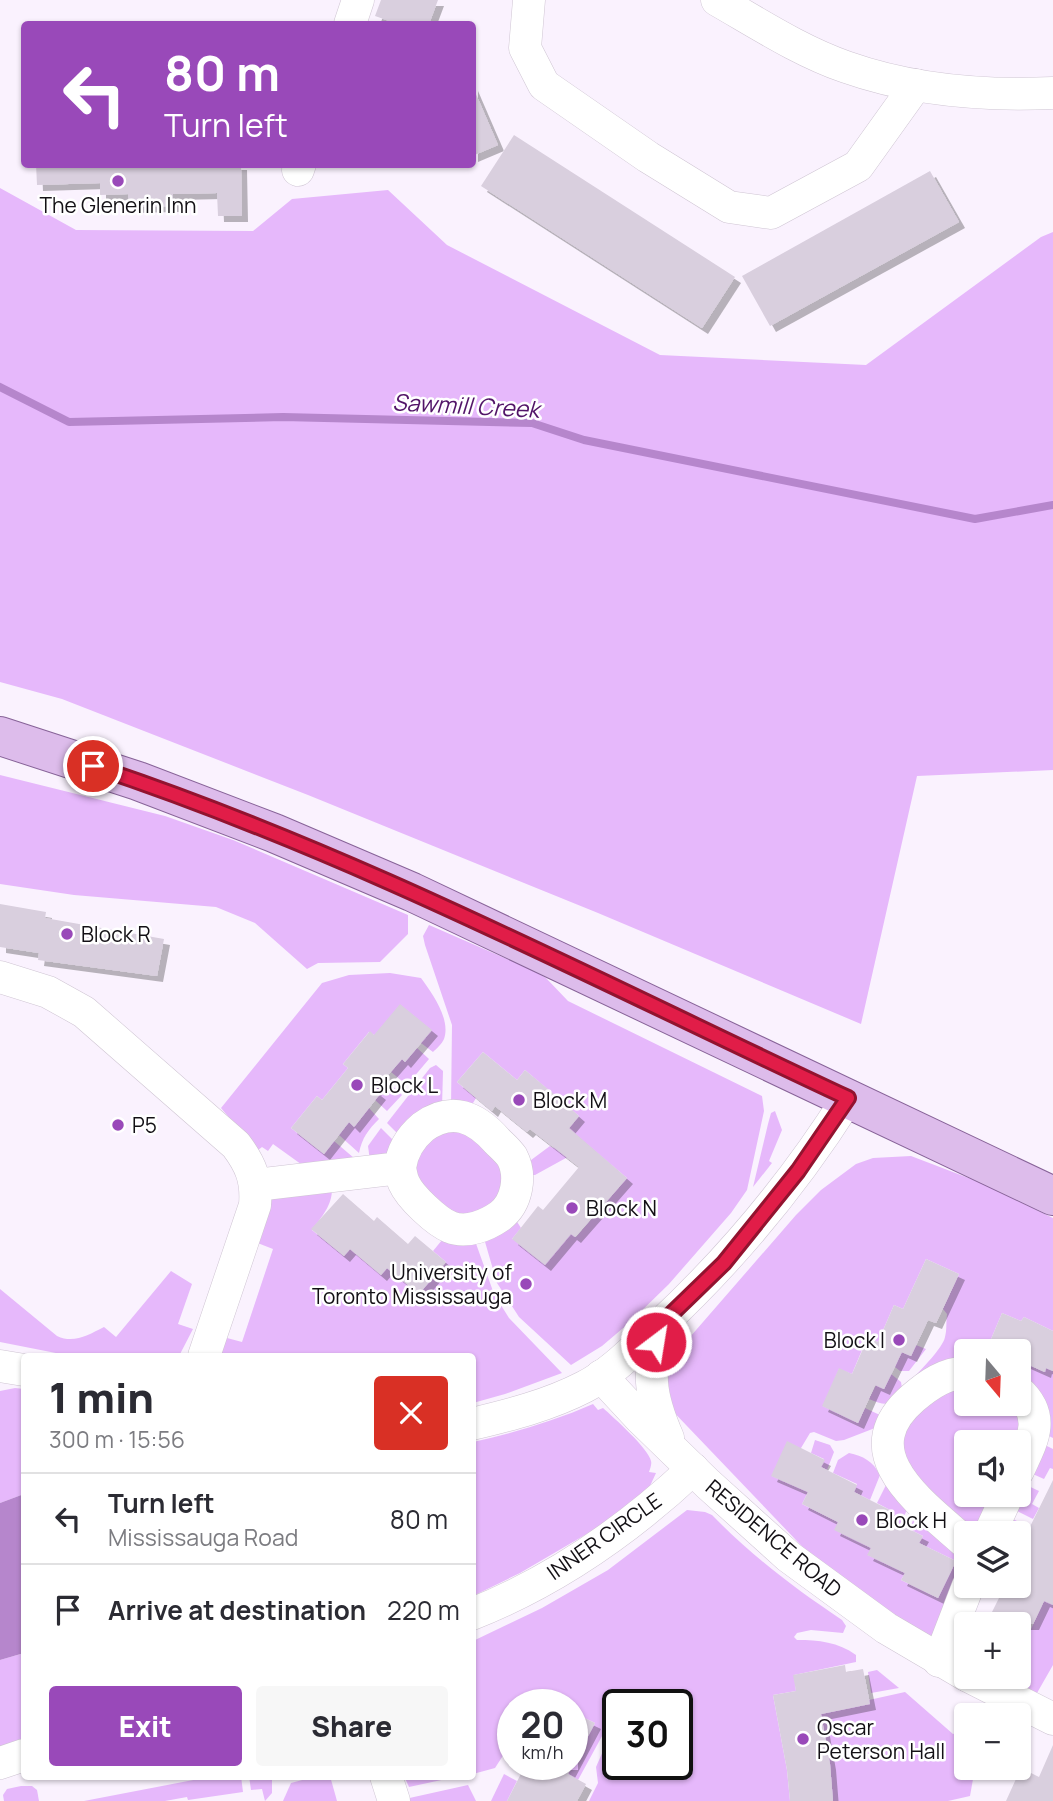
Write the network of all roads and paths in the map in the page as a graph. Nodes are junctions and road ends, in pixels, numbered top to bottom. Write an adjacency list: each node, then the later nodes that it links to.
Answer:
1 (358, 0): 4 (street)
2 (528, 0): 5 (street)
3 (717, 0): 5 (street)
4 (351, 21)
5 (916, 85): 6 (street)
6 (1053, 93)
7 (0, 736): 9 (main road)
8 (0, 977): 11 (street)
9 (848, 1098): 12 (main road); 13 (street)
10 (400, 1168): 11 (street)
11 (256, 1185): 14 (street)
12 (1053, 1196)
13 (660, 1325): 16 (street); 20 (street)
14 (205, 1353)
15 (954, 1375): 22 (street)
16 (601, 1376): 18 (street); 20 (street, RESIDENCE ROAD)
17 (1031, 1406): 19 (street)
18 (476, 1423)
19 (1031, 1440)
20 (671, 1446): 21 (street, RESIDENCE ROAD)
21 (693, 1469): 23 (street, INNER CIRCLE); 24 (street, RESIDENCE ROAD)
22 (954, 1531)
23 (476, 1612)
24 (954, 1669)
25 (994, 1689): 26 (street, RESIDENCE ROAD)
26 (1053, 1719)
27 (21, 1756): 28 (street)
28 (0, 1763)
29 (387, 1780): 30 (street)
30 (394, 1801)

